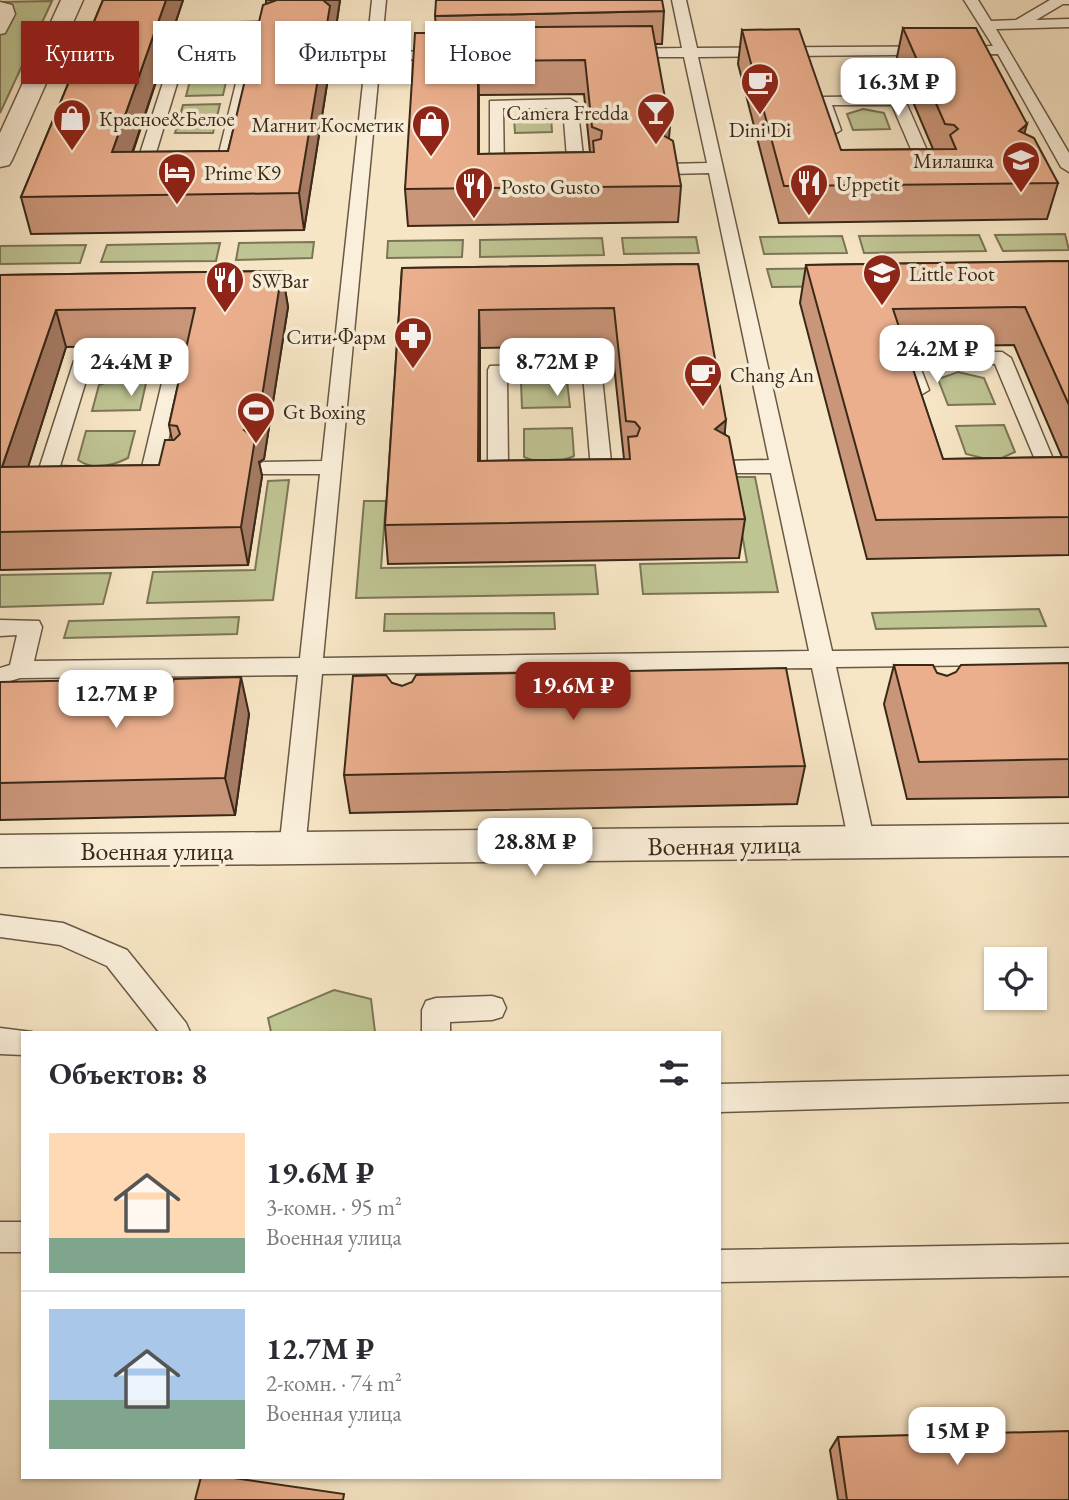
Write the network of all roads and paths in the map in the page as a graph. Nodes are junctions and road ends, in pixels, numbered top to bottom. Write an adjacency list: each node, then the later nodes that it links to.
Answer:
1 (72, 0): 17 (street)
2 (379, 0): 7 (lane)
3 (679, 0): 14 (lane)
4 (971, 0): 10 (lane)
5 (1068, 0): 9 (lane)
6 (0, 6): 11 (lane)
7 (376, 21)
8 (1069, 23): 9 (lane)
9 (1020, 24): 10 (lane)
10 (987, 25): 12 (lane)
11 (0, 30)
12 (1003, 50): 14 (lane); 19 (lane)
13 (609, 53): 14 (lane)
14 (690, 53): 20 (lane)
15 (370, 84): 30 (lane)
16 (840, 149): 22 (lane)
17 (0, 160)
18 (1046, 165): 19 (lane)
19 (1068, 166)
20 (716, 168): 21 (lane); 28 (lane)
21 (669, 169)
22 (927, 169)
23 (577, 173): 26 (lane)
24 (168, 174): 25 (lane)
25 (195, 174)
26 (523, 178)
27 (924, 407): 29 (lane)
28 (780, 466): 31 (lane); 43 (lane)
29 (1021, 466)
30 (331, 467): 32 (lane); 45 (lane)
31 (723, 467)
32 (263, 468)
33 (625, 468): 35 (lane)
34 (575, 469): 35 (lane)
35 (601, 469): 37 (lane)
36 (176, 470): 39 (lane)
37 (537, 470)
38 (125, 471): 39 (lane)
39 (151, 471): 40 (lane)
40 (87, 472)
41 (0, 628): 47 (lane)
42 (1069, 656): 43 (lane)
43 (822, 660): 44 (lane); 51 (lane)
44 (409, 663): 45 (lane); 48 (lane)
45 (311, 664): 46 (lane); 52 (lane)
46 (182, 667): 47 (lane); 49 (lane)
47 (10, 673)
48 (407, 689)
49 (177, 692)
50 (1069, 840): 51 (street, Военная улица)
51 (862, 843): 52 (street, Военная улица)
52 (292, 850): 53 (street, Военная улица)
53 (0, 851)
54 (0, 926): 56 (lane)
55 (492, 1008): 57 (lane)
56 (175, 1031)
57 (436, 1031)
58 (0, 1041): 59 (lane)
59 (21, 1042)
60 (1069, 1089): 61 (lane)
61 (721, 1098)
62 (0, 1237): 63 (lane)
63 (21, 1237)
64 (1069, 1260): 65 (lane)
65 (721, 1266)

